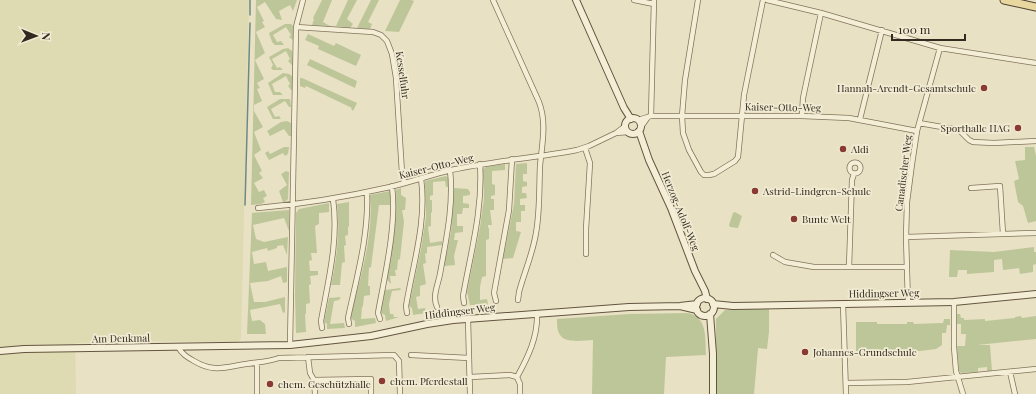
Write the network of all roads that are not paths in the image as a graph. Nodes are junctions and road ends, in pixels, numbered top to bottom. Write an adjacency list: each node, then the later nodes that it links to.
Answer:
1 (303, 0): 12 (street)
2 (493, 0): 27 (street)
3 (576, 0): 23 (main road, Herzog-Adolf-Weg)
4 (634, 0): 9 (street)
5 (698, 0): 17 (street)
6 (763, 0): 16 (street)
7 (767, 0): 11 (street)
8 (1004, 0): 10 (main road)
9 (654, 2): 19 (street)
10 (1036, 7)
11 (821, 12): 13 (street); 18 (street)
12 (296, 27): 33 (street, Kesselfuhr); 38 (street)
13 (882, 30): 14 (street); 20 (street)
14 (940, 48): 15 (street); 22 (street, Canadischer Weg)
15 (1036, 63)
16 (743, 115): 17 (street, Kaiser-Otto-Weg); 17 (street); 18 (street, Kaiser-Otto-Weg)
17 (682, 116): 19 (street, Kaiser-Otto-Weg)
18 (802, 116): 20 (street, Kaiser-Otto-Weg)
19 (650, 117): 21 (street, Kaiser-Otto-Weg); 23 (street, Kaiser-Otto-Weg)
20 (860, 119): 24 (street, Kaiser-Otto-Weg)
21 (638, 120): 23 (main road)
22 (919, 123): 24 (street, Canadischer Weg); 25 (street)
23 (632, 127): 26 (street, Kaiser-Otto-Weg); 52 (main road, Herzog-Adolf-Weg)
24 (917, 131): 42 (street, Canadischer Weg)
25 (1036, 141)
26 (585, 148): 27 (street, Kaiser-Otto-Weg); 43 (street)
27 (541, 155): 28 (street, Kaiser-Otto-Weg); 48 (street)
28 (512, 160): 29 (street, Kaiser-Otto-Weg); 49 (street)
29 (480, 164): 30 (street, Kaiser-Otto-Weg); 51 (street)
30 (450, 170): 32 (street, Kaiser-Otto-Weg); 55 (street)
31 (854, 174): 45 (street)
32 (422, 178): 33 (street, Kaiser-Otto-Weg); 57 (street)
33 (404, 182): 34 (street, Kaiser-Otto-Weg)
34 (392, 186): 36 (street, Kaiser-Otto-Weg); 61 (street)
35 (972, 188): 41 (street)
36 (367, 192): 37 (street, Kaiser-Otto-Weg); 62 (street)
37 (333, 199): 38 (street, Kaiser-Otto-Weg); 63 (street)
38 (293, 205): 39 (street, Kaiser-Otto-Weg); 65 (street)
39 (258, 208)
40 (1036, 232): 41 (street)
41 (1003, 234): 42 (street)
42 (906, 237): 46 (street, Canadischer Weg)
43 (586, 254)
44 (773, 255): 45 (street)
45 (849, 267): 46 (street)
46 (906, 267): 53 (street, Canadischer Weg)
47 (1036, 294): 50 (main road, Hiddingser Weg)
48 (518, 300)
49 (496, 301)
50 (954, 302): 53 (main road, Hiddingser Weg); 77 (street)
51 (464, 303)
52 (700, 303): 56 (main road); 58 (main road, Hiddingser Weg); 59 (main road)
53 (908, 303): 54 (main road, Hiddingser Weg)
54 (843, 304): 56 (main road, Hiddingser Weg); 79 (street)
55 (437, 307)
56 (712, 309): 59 (main road, Hiddingser Weg); 64 (main road)
57 (407, 313)
58 (537, 313): 60 (main road, Hiddingser Weg); 76 (street)
59 (703, 316): 64 (main road)
60 (468, 318): 65 (main road, Hiddingser Weg); 71 (street)
61 (380, 319)
62 (349, 324)
63 (322, 328)
64 (711, 334): 86 (main road)
65 (290, 345): 66 (main road, Hiddingser Weg)
66 (243, 346): 67 (main road, Am Denkmal)
67 (178, 347): 68 (main road, Am Denkmal); 72 (street)
68 (0, 351)
69 (410, 355): 71 (street)
70 (308, 357): 72 (street); 78 (street); 83 (street)
71 (469, 358): 75 (street)
72 (257, 363): 80 (street)
73 (1036, 369): 74 (street)
74 (1010, 372): 77 (street); 89 (street)
75 (470, 377): 76 (street); 84 (street)
76 (518, 377): 85 (street)
77 (958, 377): 79 (street); 88 (street)
78 (314, 380): 81 (street); 82 (street)
79 (846, 383): 87 (street)
80 (257, 394)
81 (315, 394)
82 (371, 394)
83 (400, 394)
84 (470, 394)
85 (520, 394)
86 (713, 394)
87 (846, 394)
88 (963, 394)
89 (1014, 394)

